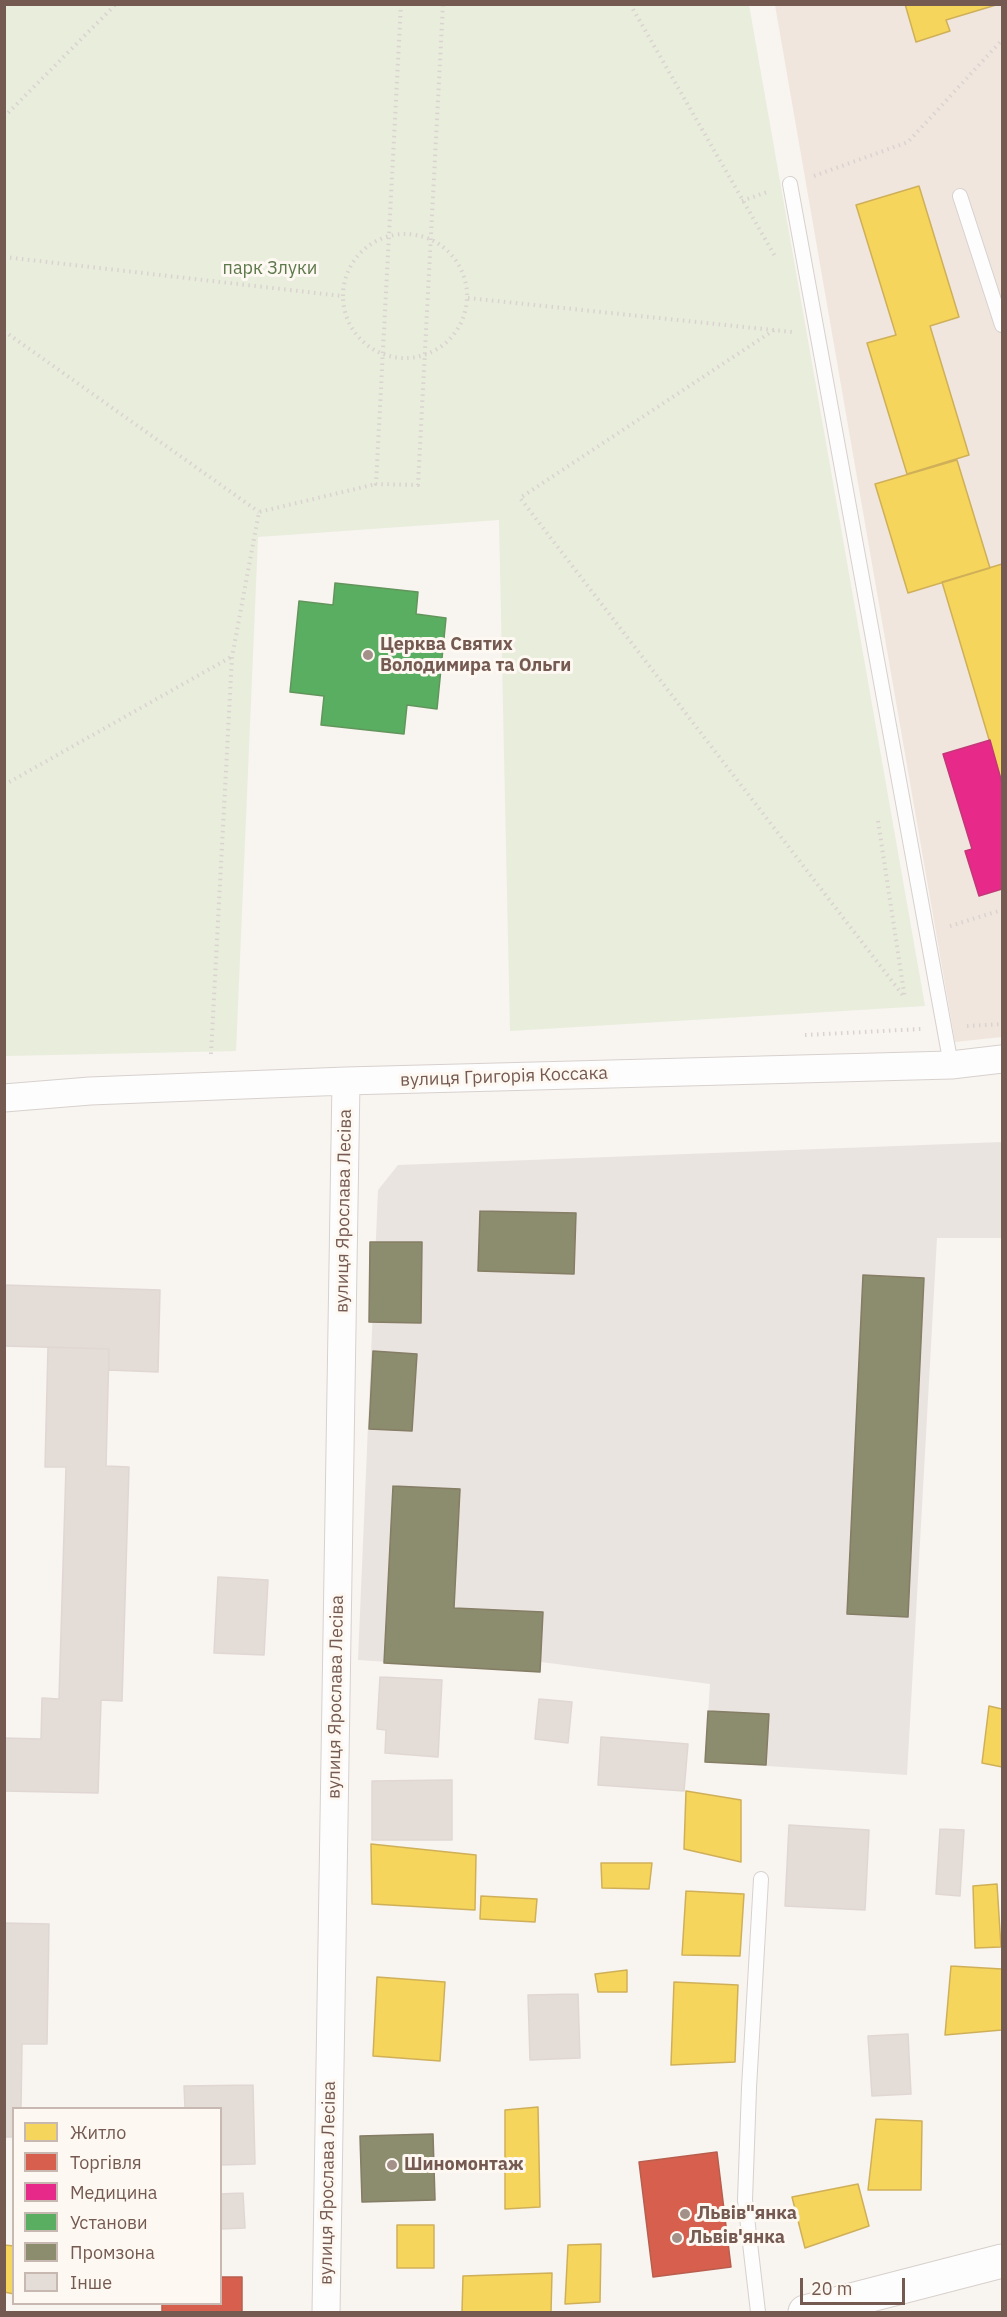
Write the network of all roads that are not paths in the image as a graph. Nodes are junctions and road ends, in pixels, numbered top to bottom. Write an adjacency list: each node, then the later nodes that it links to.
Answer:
1 (790, 184): 5 (lane)
2 (960, 196): 3 (lane)
3 (1002, 325)
4 (1002, 1059): 5 (street, вулиця Григорія Коссака)
5 (951, 1065): 6 (street, вулиця Григорія Коссака)
6 (346, 1081): 7 (street, вулиця Григорія Коссака); 11 (street, вулиця Ярослава Лесіва)
7 (4, 1098)
8 (761, 1879): 12 (lane)
9 (1002, 2261): 10 (main road)
10 (847, 2308): 13 (main road)
11 (326, 2313)
12 (758, 2313)
13 (805, 2313)

